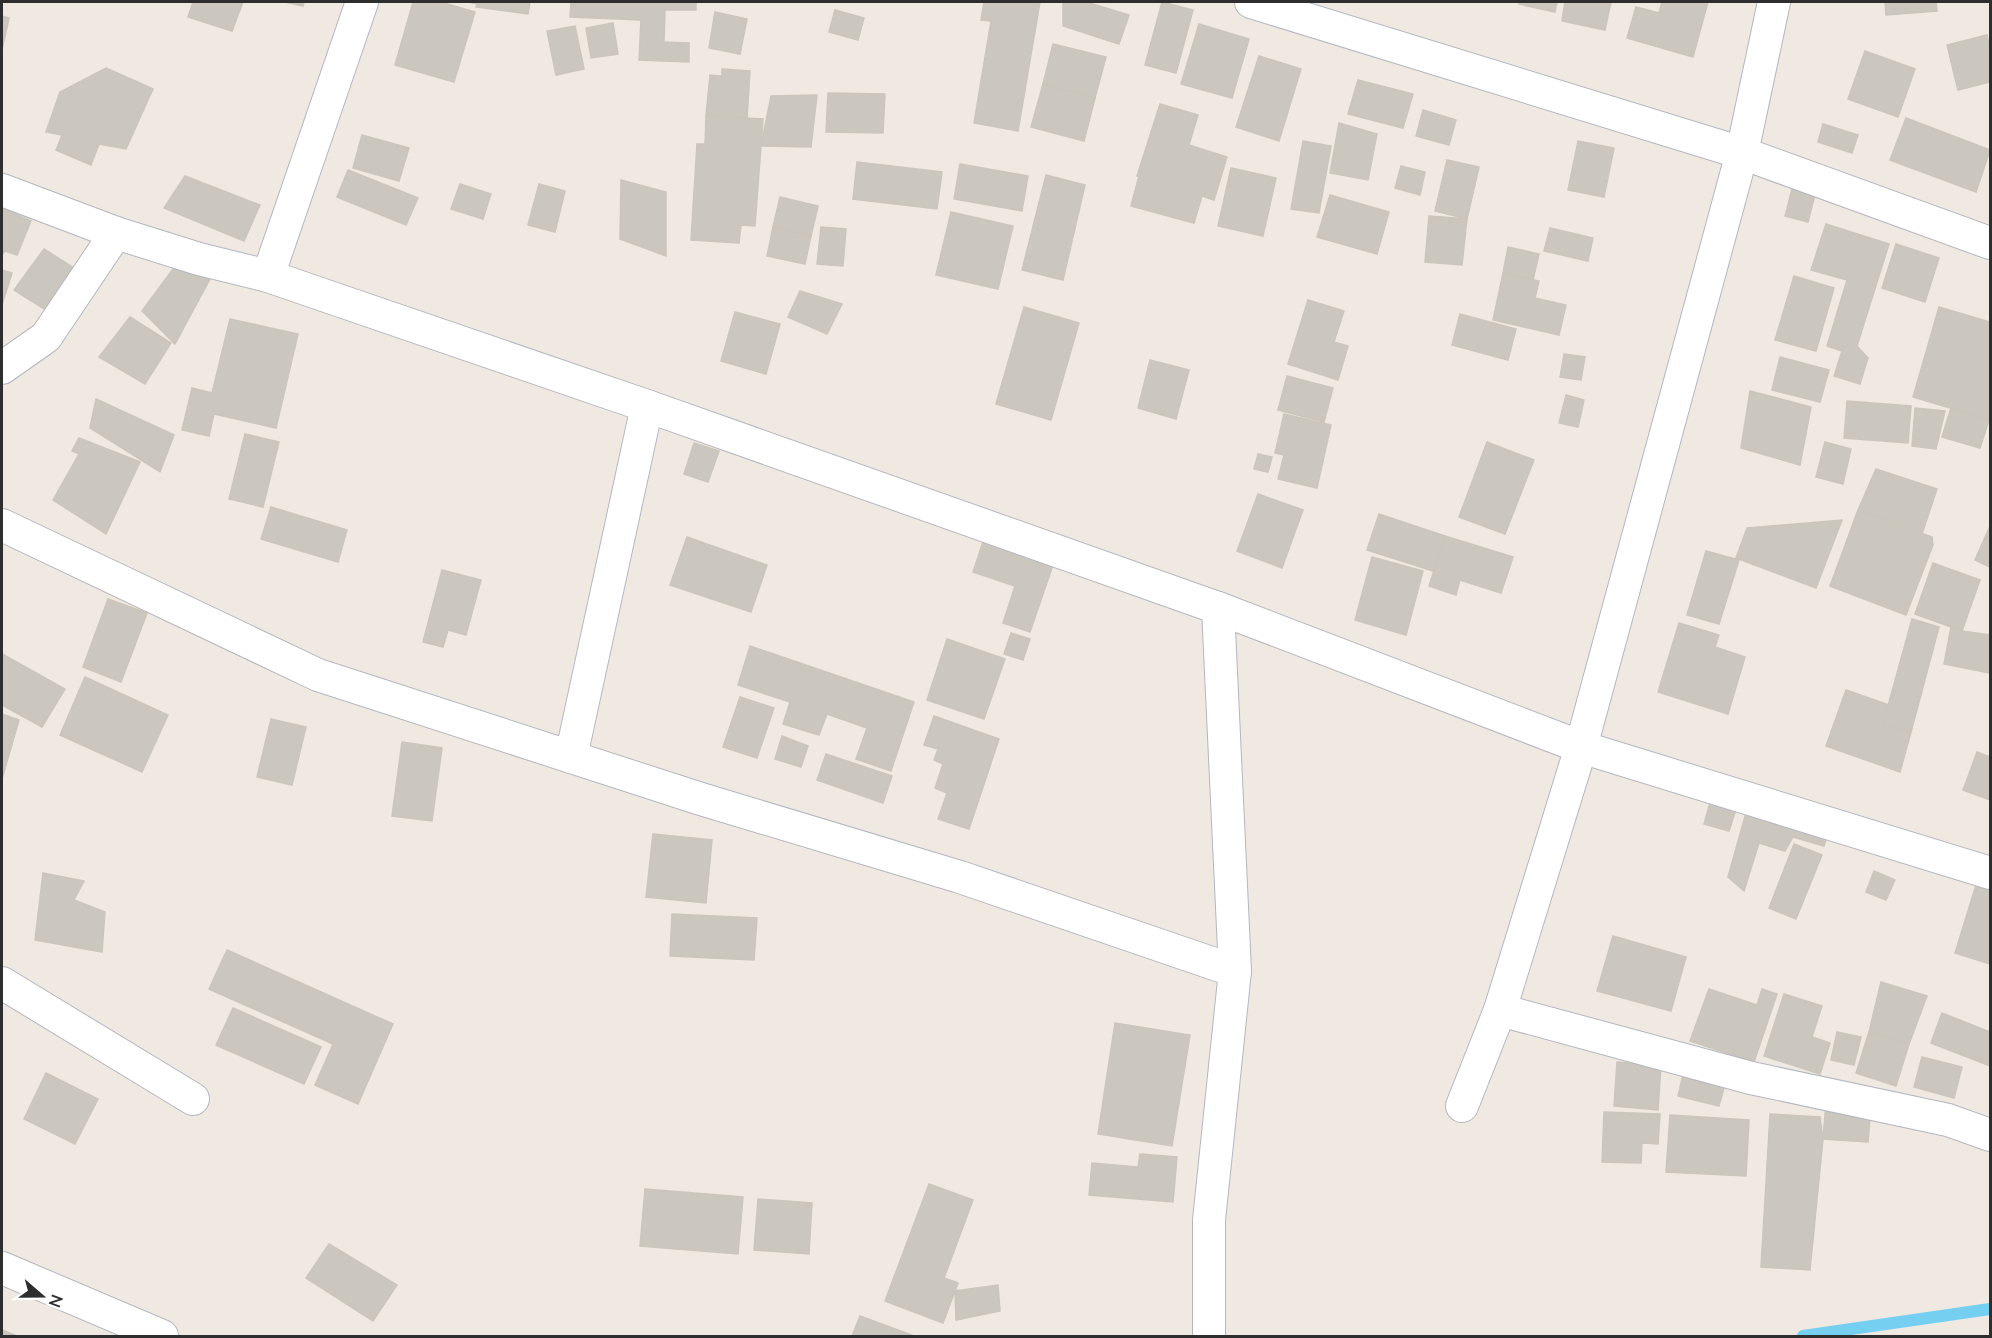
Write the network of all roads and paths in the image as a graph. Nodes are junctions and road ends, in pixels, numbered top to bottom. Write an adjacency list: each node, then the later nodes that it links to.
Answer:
1 (362, 2): 8 (street)
2 (1251, 2): 4 (street)
3 (1774, 2): 4 (street)
4 (1742, 153): 7 (street); 13 (street)
5 (2, 190): 6 (street)
6 (116, 233): 8 (street); 9 (street)
7 (1990, 243)
8 (268, 276): 10 (street)
9 (2, 368)
10 (647, 406): 12 (street); 14 (street)
11 (2, 525): 14 (street)
12 (1218, 608): 13 (street); 16 (street)
13 (1581, 747): 15 (street); 18 (street)
14 (571, 757): 16 (street)
15 (1990, 873)
16 (1235, 971): 24 (street)
17 (2, 983): 19 (street)
18 (1500, 1010): 20 (street); 21 (street)
19 (193, 1099)
20 (1462, 1106)
21 (1990, 1135)
22 (2, 1268): 23 (street)
23 (162, 1336)
24 (1209, 1336)

